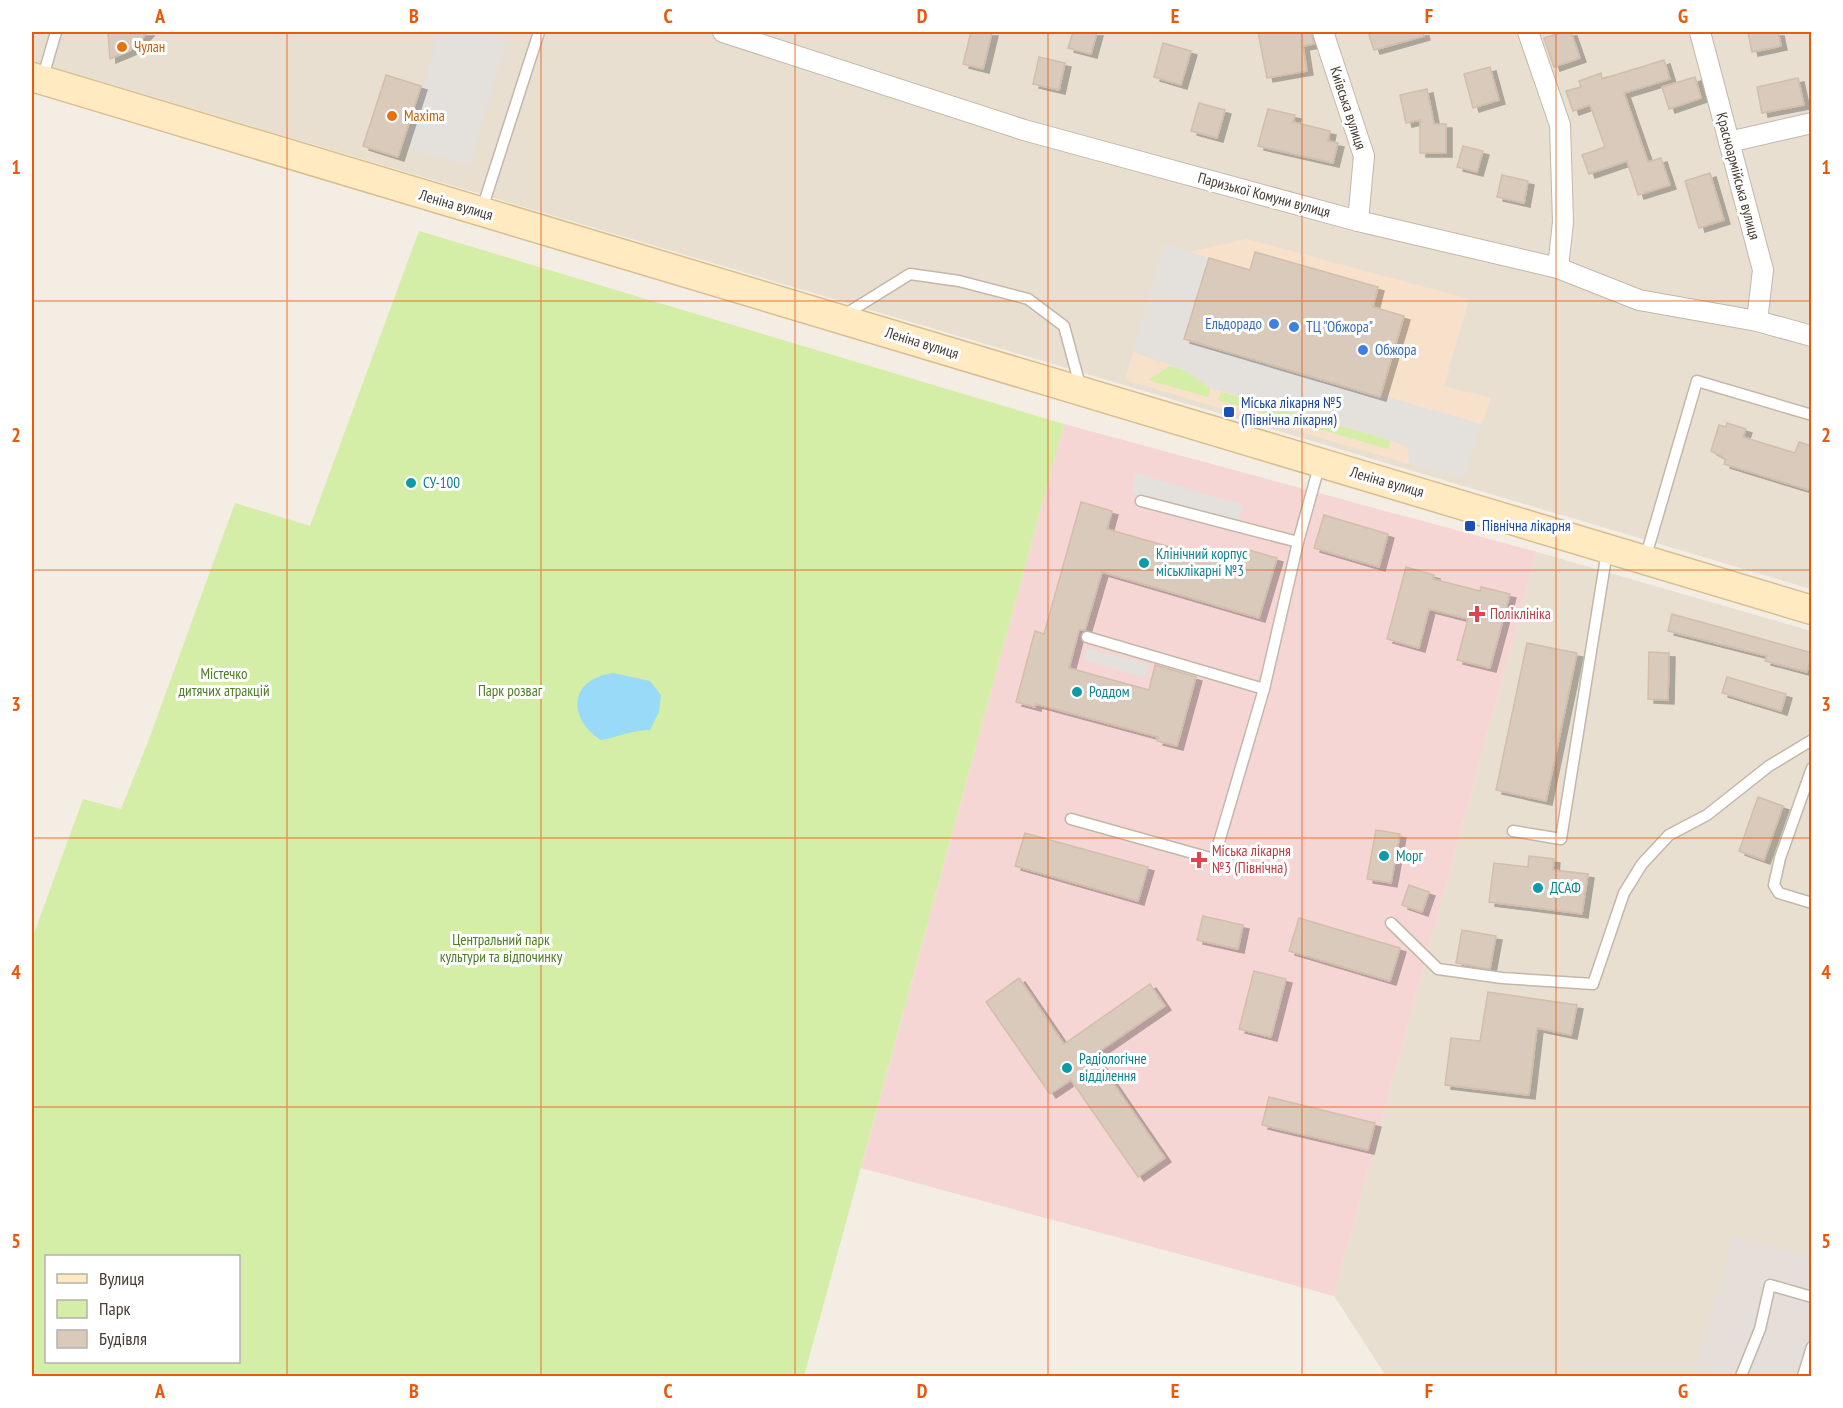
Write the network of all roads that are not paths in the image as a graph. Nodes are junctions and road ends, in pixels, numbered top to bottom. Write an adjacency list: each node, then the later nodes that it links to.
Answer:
1 (56, 32): 7 (lane)
2 (539, 32): 10 (lane)
3 (723, 32): 11 (street, Паризької Комуни вулиця)
4 (1323, 32): 11 (street, Київська вулиця)
5 (1528, 32): 12 (street)
6 (1700, 32): 9 (street, Красноармійська вулиця)
7 (37, 79): 10 (main road, Леніна вулиця)
8 (1812, 123): 9 (street)
9 (1729, 142): 14 (street, Красноармійська вулиця)
10 (481, 213): 13 (main road, Леніна вулиця)
11 (1358, 221): 12 (street, Паризької Комуни вулиця)
12 (1558, 268): 14 (street, Паризької Комуни вулиця)
13 (839, 318): 16 (main road, Леніна вулиця); 16 (lane)
14 (1757, 321): 15 (street, Паризької Комуни вулиця)
15 (1812, 336)
16 (1081, 391): 18 (main road, Леніна вулиця)
17 (1812, 415): 22 (lane)
18 (1320, 463): 20 (lane); 21 (main road, Леніна вулиця)
19 (1141, 501): 20 (lane)
20 (1298, 542): 25 (lane)
21 (1607, 548): 22 (main road, Леніна вулиця); 31 (lane)
22 (1644, 559): 23 (main road, Леніна вулиця)
23 (1812, 610)
24 (1087, 637): 25 (lane)
25 (1263, 689): 30 (lane)
26 (1812, 740): 33 (lane)
27 (1812, 768): 28 (lane)
28 (1800, 802): 29 (lane); 32 (lane)
29 (1812, 804)
30 (1071, 819)
31 (1513, 831)
32 (1812, 903)
33 (1391, 923)
34 (1812, 1298): 36 (lane)
35 (1812, 1347): 37 (lane)
36 (1741, 1377)
37 (1803, 1377)

